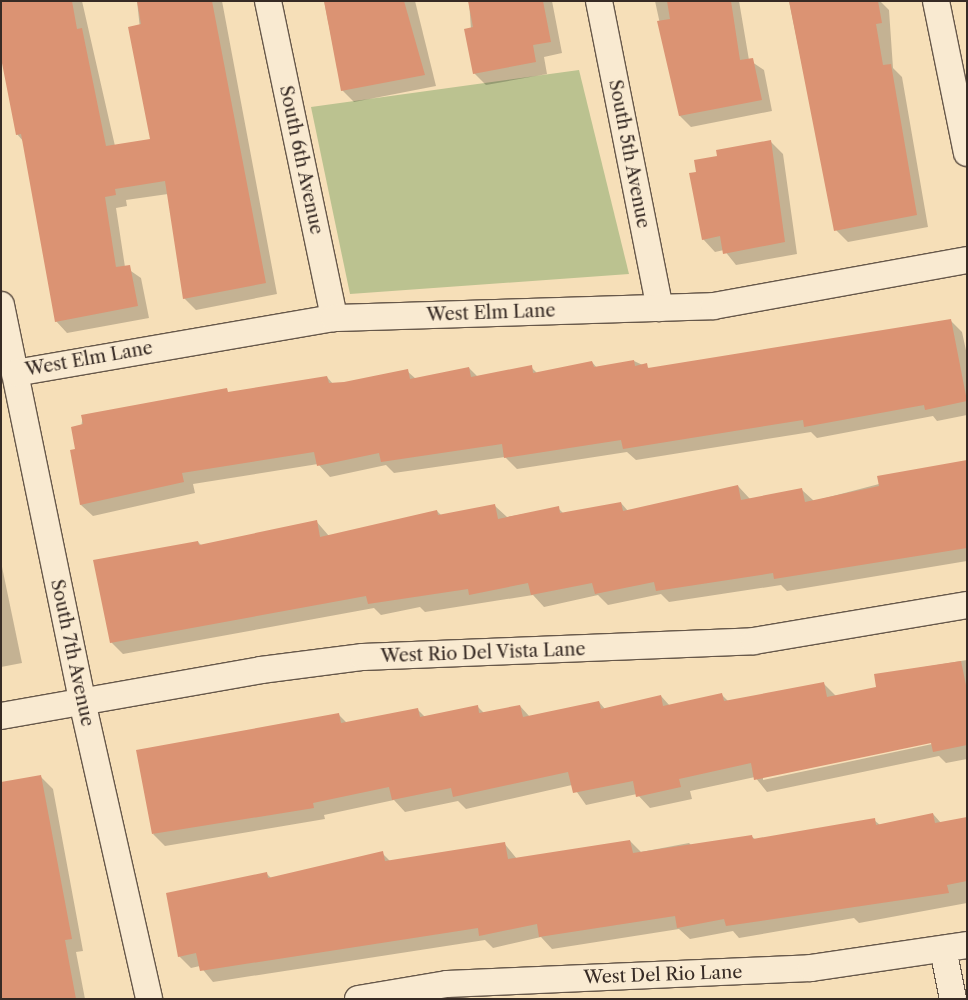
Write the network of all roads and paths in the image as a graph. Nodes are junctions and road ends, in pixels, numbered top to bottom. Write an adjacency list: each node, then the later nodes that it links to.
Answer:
1 (268, 1): 8 (street, South 6th Avenue)
2 (599, 1): 7 (street, South 5th Avenue)
3 (936, 1): 4 (street)
4 (967, 153)
5 (967, 260): 7 (street, West Elm Lane)
6 (1, 305): 9 (street, South 7th Avenue)
7 (660, 308): 8 (street, West Elm Lane)
8 (334, 318): 9 (street, West Elm Lane)
9 (15, 373): 11 (street, South 7th Avenue)
10 (967, 605): 11 (street, West Rio Del Vista Lane)
11 (82, 701): 12 (street, West Rio Del Vista Lane); 14 (street, South 7th Avenue)
12 (1, 716)
13 (955, 947): 15 (street, West Del Rio Lane); 16 (street)
14 (149, 999)
15 (358, 999)
16 (953, 999)

